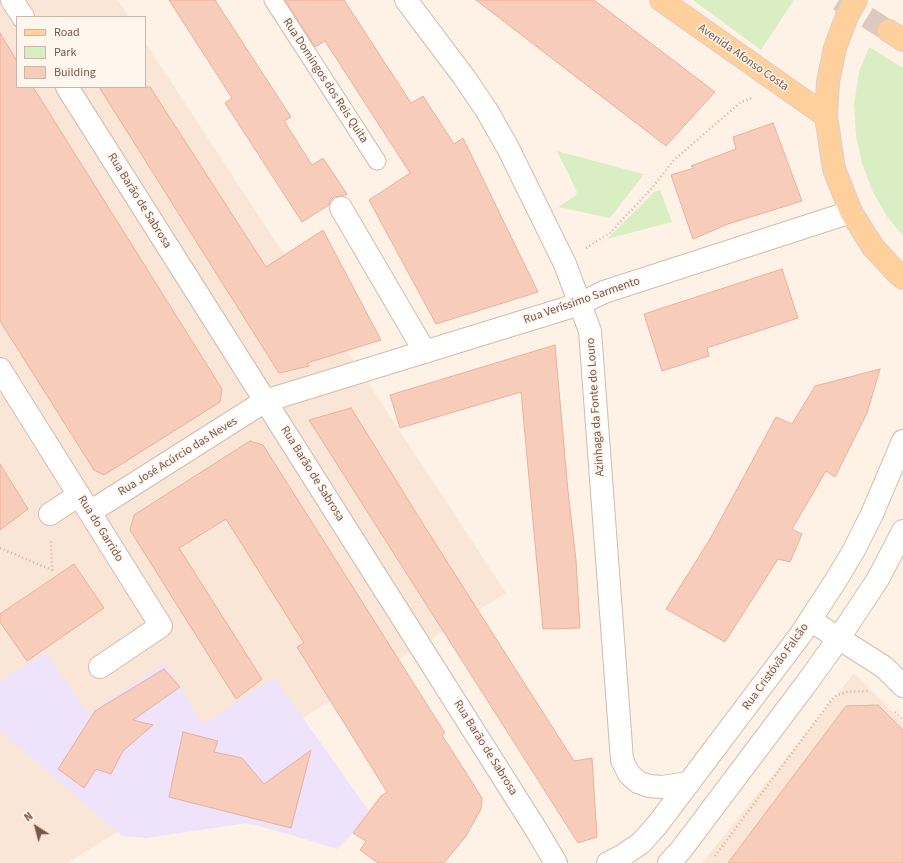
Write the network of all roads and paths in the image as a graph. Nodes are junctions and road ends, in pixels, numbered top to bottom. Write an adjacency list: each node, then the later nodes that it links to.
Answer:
1 (12, 0): 6 (street)
2 (273, 0): 10 (lane, Rua Domingos dos Reis Quita)
3 (406, 0): 13 (street, Azinhaga da Fonte do Louro)
4 (661, 0): 7 (main road, Avenida Afonso Costa)
5 (856, 0): 9 (main road)
6 (22, 16)
7 (769, 76): 9 (main road, Avenida Afonso Costa); 13 (path)
8 (68, 88): 18 (street, Rua Barão de Sabrosa)
9 (826, 116): 12 (main road)
10 (378, 161)
11 (341, 208): 16 (street)
12 (851, 212): 14 (main road); 15 (street, Rua Veríssimo Sarmento)
13 (564, 264): 15 (street, Azinhaga da Fonte do Louro)
14 (903, 278)
15 (580, 304): 16 (street, Rua Veríssimo Sarmento); 31 (street, Azinhaga da Fonte do Louro)
16 (425, 352): 18 (street, Rua Veríssimo Sarmento)
17 (0, 369): 20 (street, Rua do Garrido)
18 (265, 401): 20 (street, Rua José Acúrcio das Neves); 34 (street, Rua Barão de Sabrosa)
19 (903, 440): 24 (street, Rua Cristóvão Falcão)
20 (84, 503): 21 (street, Rua José Acúrcio das Neves); 26 (street, Rua do Garrido)
21 (50, 514): 23 (path)
22 (903, 530): 25 (street)
23 (0, 548)
24 (810, 620): 25 (street); 31 (street, Rua Cristóvão Falcão)
25 (839, 638): 27 (street); 33 (street)
26 (100, 667)
27 (903, 686)
28 (874, 693): 32 (path)
29 (893, 710): 30 (path)
30 (903, 720)
31 (689, 783): 35 (street, Rua Cristóvão Falcão)
32 (715, 856)
33 (674, 859)
34 (556, 863)
35 (608, 863)

